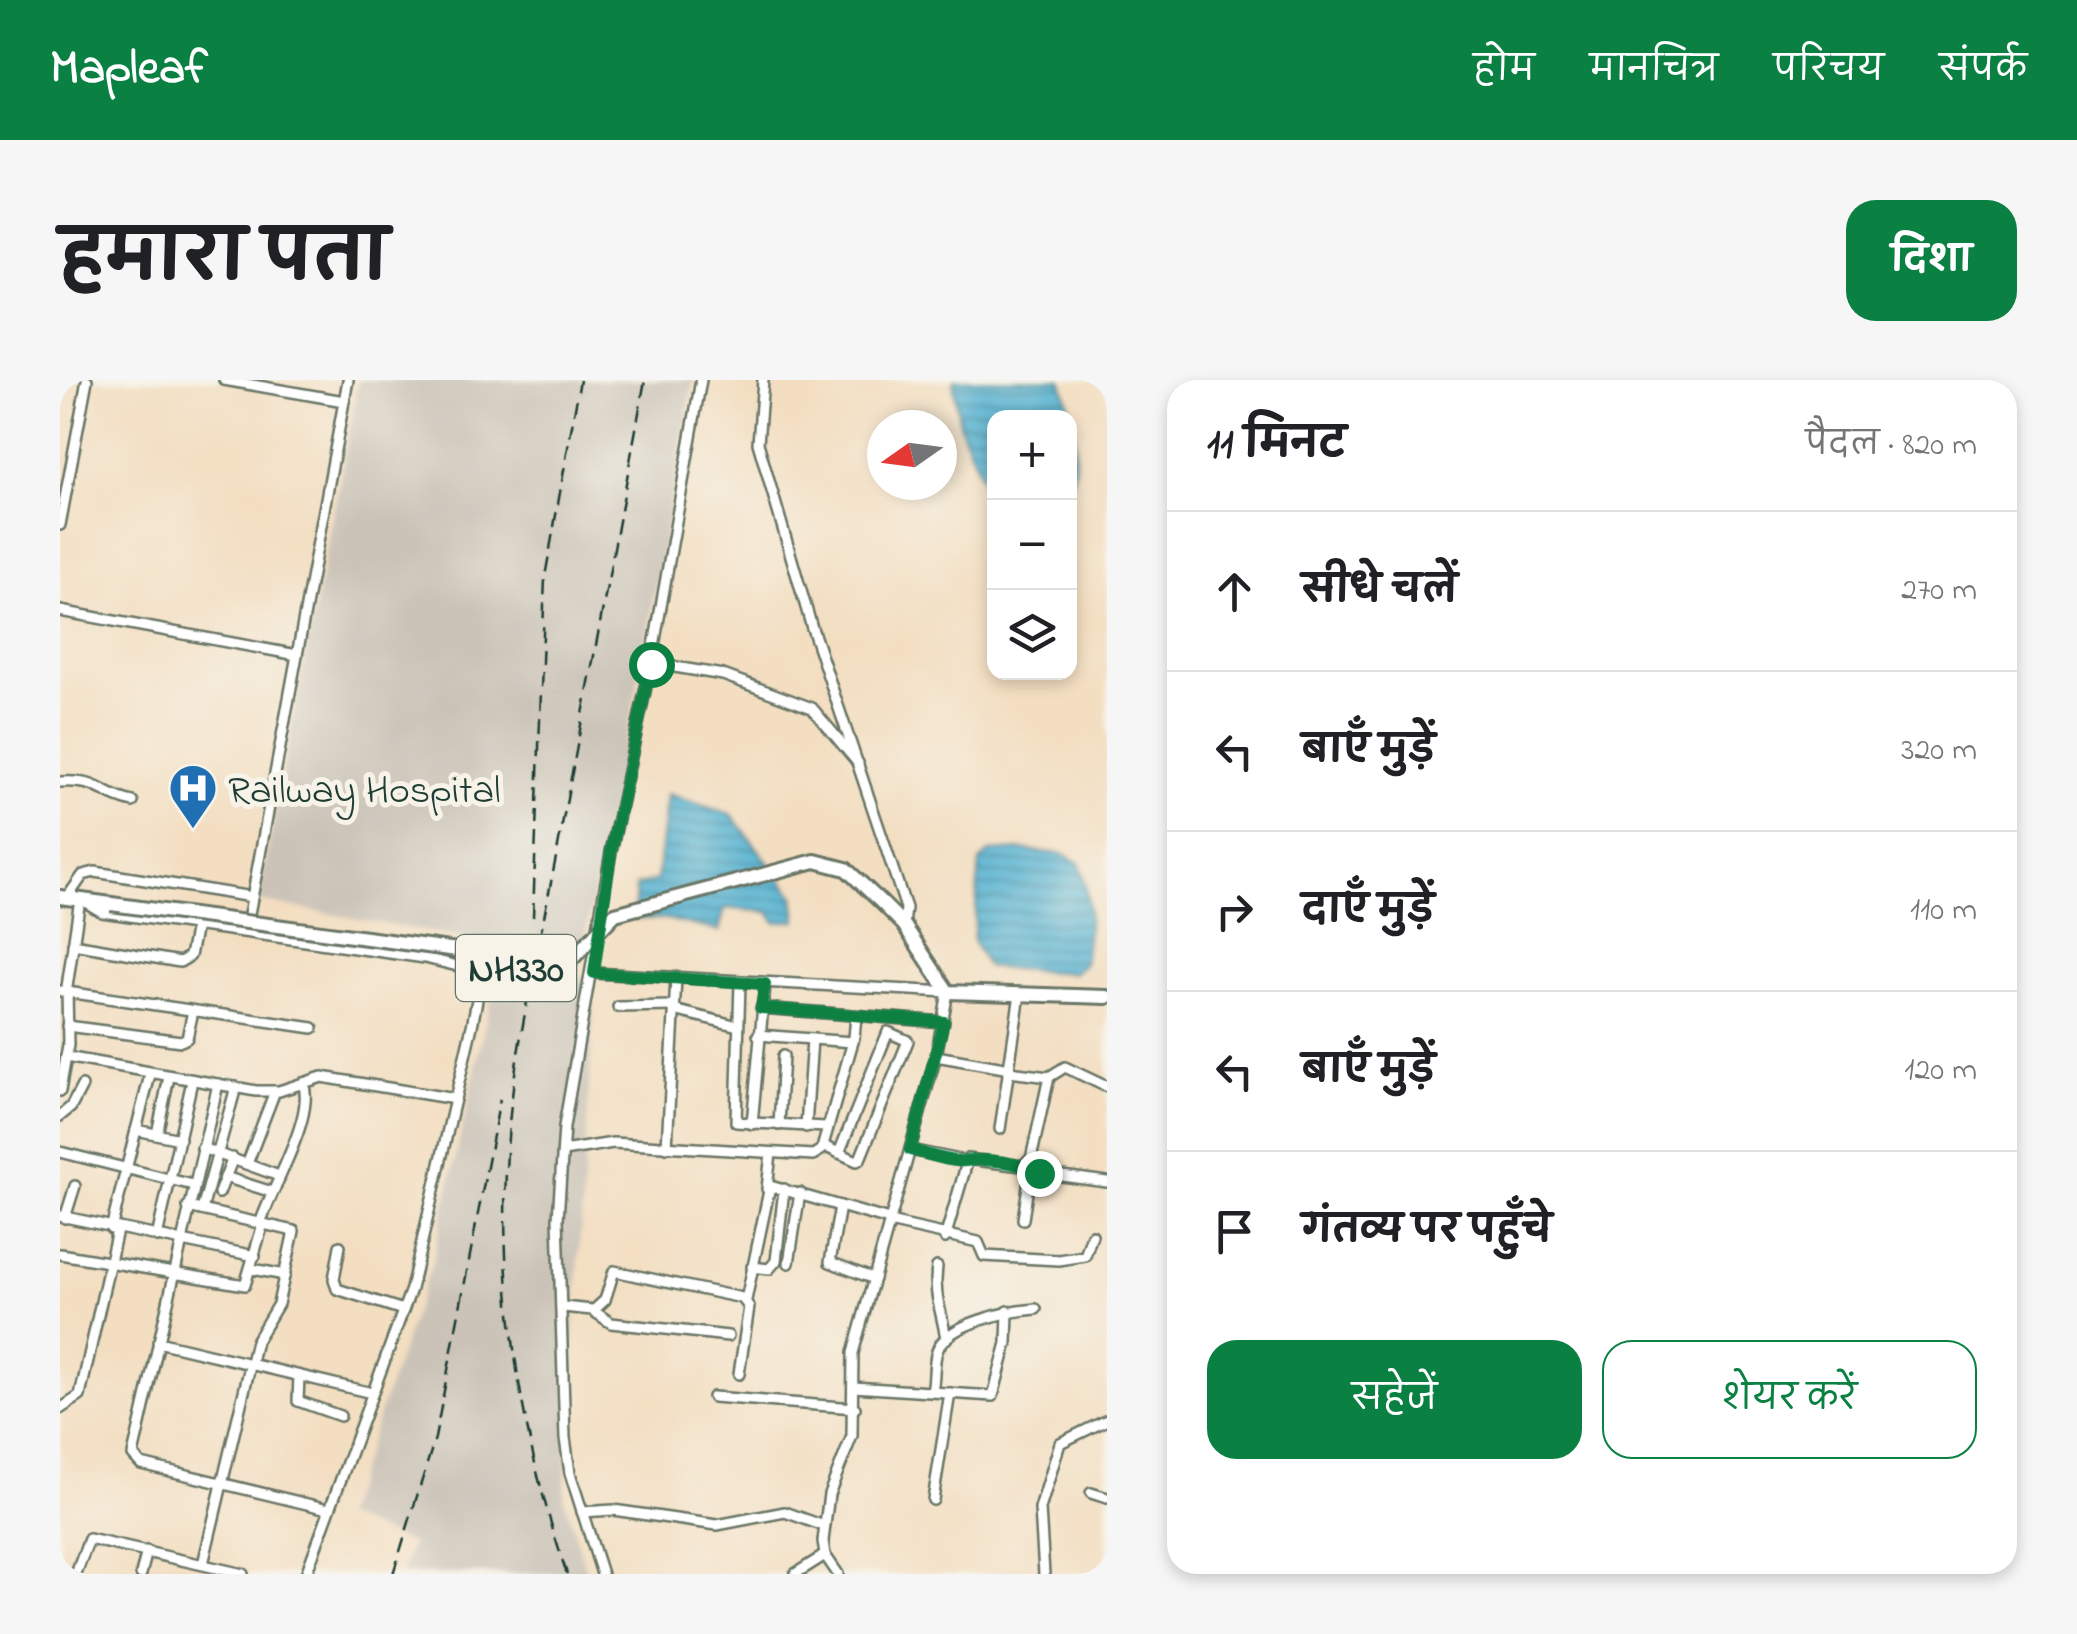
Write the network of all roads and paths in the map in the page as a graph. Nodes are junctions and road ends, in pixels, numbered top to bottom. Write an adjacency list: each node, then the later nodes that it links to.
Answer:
1 (86, 380): 7 (street)
2 (224, 380): 6 (street)
3 (348, 380): 6 (street)
4 (701, 380): 10 (street)
5 (763, 380): 11 (street)
6 (344, 402): 9 (street)
7 (60, 525)
8 (60, 611): 9 (street)
9 (297, 655): 14 (street)
10 (651, 664): 11 (street); 20 (street)
11 (858, 762): 16 (street)
12 (60, 782): 13 (street)
13 (133, 802)
14 (252, 897): 15 (street); 18 (street)
15 (69, 898): 16 (highway, NH330, bridge); 17 (street); 19 (street)
16 (904, 925): 25 (highway, NH330)
17 (196, 926): 18 (street); 19 (street)
18 (246, 933): 55 (street)
19 (74, 944): 24 (street)
20 (594, 973): 21 (street); 69 (street)
21 (676, 978): 22 (street); 29 (street)
22 (740, 982): 23 (street); 35 (street)
23 (765, 984): 25 (street); 30 (street)
24 (64, 992): 31 (street); 34 (street)
25 (948, 992): 26 (highway); 33 (street)
26 (1020, 994): 27 (highway); 43 (street)
27 (1107, 997)
28 (618, 1007): 29 (street)
29 (674, 1008): 35 (street); 65 (street)
30 (761, 1008): 32 (street); 37 (street)
31 (193, 1011): 34 (street); 36 (street)
32 (856, 1016): 33 (street); 39 (street)
33 (944, 1022): 42 (street)
34 (67, 1026): 40 (street)
35 (738, 1026): 57 (street)
36 (313, 1028)
37 (758, 1035): 38 (street); 57 (street)
38 (812, 1039): 39 (street); 59 (street)
39 (853, 1042): 60 (street)
40 (64, 1054): 44 (street); 53 (street)
41 (784, 1056): 58 (street)
42 (936, 1056): 43 (street); 68 (street)
43 (1009, 1071): 46 (street); 62 (street)
44 (150, 1075): 45 (street); 61 (street)
45 (170, 1078): 47 (street); 63 (street)
46 (1049, 1078): 52 (street); 77 (street)
47 (192, 1081): 49 (street); 64 (street)
48 (303, 1083): 54 (street); 55 (street); 79 (street)
49 (218, 1084): 51 (street); 67 (street)
50 (82, 1086): 56 (street)
51 (236, 1087): 54 (street); 73 (street)
52 (1107, 1087)
53 (60, 1089)
54 (275, 1092): 76 (street)
55 (455, 1100): 116 (street)
56 (60, 1116)
57 (752, 1124): 58 (street)
58 (779, 1126): 59 (street)
59 (806, 1127): 60 (street)
60 (825, 1128): 66 (street)
61 (136, 1130): 63 (street); 78 (street)
62 (1000, 1130)
63 (157, 1134): 64 (street)
64 (180, 1139): 81 (street)
65 (667, 1146): 69 (street); 72 (street)
66 (826, 1147): 71 (street); 72 (street)
67 (202, 1148): 73 (street); 83 (street)
68 (910, 1150): 75 (street); 95 (street)
69 (563, 1151): 114 (street)
70 (60, 1152): 78 (street)
71 (839, 1152): 71 (street)
72 (771, 1153): 86 (street)
73 (218, 1154): 74 (street); 92 (street)
74 (233, 1158): 76 (street); 80 (street)
75 (965, 1161): 77 (street); 101 (street)
76 (247, 1164): 79 (street)
77 (1029, 1166): 82 (street); 94 (street)
78 (126, 1169): 81 (street); 97 (street)
79 (279, 1176): 87 (street)
80 (225, 1177): 87 (street); 89 (street)
81 (170, 1180): 83 (street); 99 (street)
82 (1107, 1182)
83 (194, 1185): 90 (street)
84 (74, 1186): 93 (street)
85 (784, 1189): 86 (street); 88 (street); 107 (street)
86 (767, 1190): 107 (street)
87 (272, 1192): 96 (street)
88 (800, 1192): 91 (street); 106 (street)
89 (218, 1194)
90 (188, 1206): 92 (street); 100 (street)
91 (840, 1206): 95 (street); 112 (street)
92 (202, 1210): 96 (street)
93 (63, 1217): 97 (street)
94 (1022, 1219)
95 (889, 1221): 101 (street); 112 (street)
96 (262, 1224): 104 (street); 111 (street)
97 (114, 1230): 99 (street); 105 (street)
98 (1092, 1236): 101 (street)
99 (157, 1237): 100 (street)
100 (180, 1238): 104 (street); 110 (street)
101 (945, 1238)
102 (340, 1246): 116 (street)
103 (60, 1254): 105 (street)
104 (256, 1256): 109 (street)
105 (110, 1262): 110 (street); 131 (street)
106 (789, 1263)
107 (752, 1267): 113 (street)
108 (936, 1267): 120 (street)
109 (252, 1269): 110 (street); 111 (street)
110 (175, 1274): 121 (street)
111 (284, 1275): 122 (street)
112 (874, 1279): 125 (street)
113 (746, 1300): 117 (street); 123 (street)
114 (563, 1307): 117 (street); 139 (street)
115 (1036, 1308): 118 (street)
116 (404, 1310): 128 (street)
117 (594, 1310): 119 (street)
118 (1008, 1311): 120 (street); 127 (street)
119 (728, 1336)
120 (946, 1339): 126 (street)
121 (158, 1342): 122 (street); 134 (street)
122 (250, 1364): 124 (street); 134 (street)
123 (740, 1374)
124 (299, 1376): 128 (street); 132 (street)
125 (854, 1387): 126 (street); 130 (street)
126 (932, 1391): 127 (street)
127 (950, 1392): 137 (street)
128 (372, 1393): 138 (street)
129 (713, 1397): 130 (street)
130 (855, 1408): 140 (street)
131 (60, 1409)
132 (340, 1416)
133 (1106, 1422): 151 (street)
134 (222, 1482): 138 (street); 143 (street)
135 (1091, 1493): 136 (street)
136 (1107, 1498)
137 (933, 1500)
138 (328, 1509): 147 (street)
139 (582, 1512): 140 (street); 148 (street)
140 (824, 1526): 142 (street)
141 (147, 1551): 143 (street); 144 (street); 145 (street)
142 (825, 1555): 149 (street); 150 (street)
143 (205, 1568): 146 (street)
144 (76, 1574)
145 (142, 1574)
146 (244, 1574)
147 (306, 1574)
148 (602, 1574)
149 (795, 1574)
150 (838, 1574)
151 (1044, 1574)

